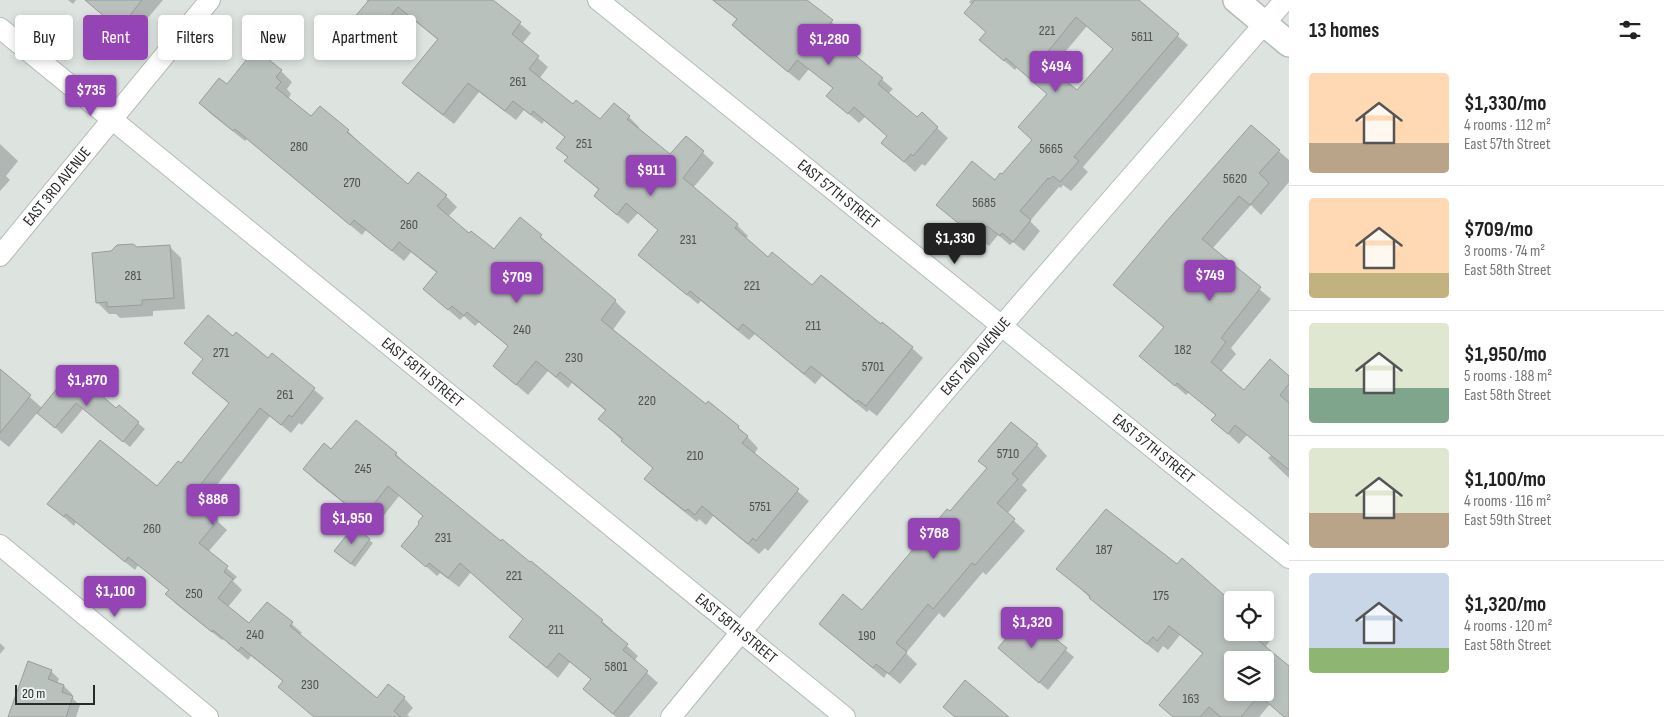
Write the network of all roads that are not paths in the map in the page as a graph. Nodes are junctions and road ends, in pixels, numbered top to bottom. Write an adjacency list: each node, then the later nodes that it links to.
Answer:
1 (210, 0): 8 (street, EAST 3RD AVENUE)
2 (598, 0): 10 (street, EAST 57TH STREET)
3 (1236, 0): 5 (street)
4 (1286, 0): 5 (street, EAST 2ND AVENUE)
5 (1265, 24): 7 (street); 10 (street, EAST 2ND AVENUE)
6 (0, 28): 8 (street, EAST 58TH STREET)
7 (1289, 44)
8 (112, 119): 9 (street, EAST 3RD AVENUE); 13 (street, EAST 58TH STREET)
9 (0, 256)
10 (1001, 325): 12 (street, EAST 57TH STREET); 13 (street, EAST 2ND AVENUE)
11 (0, 545): 14 (street)
12 (1289, 558)
13 (740, 633): 15 (street, EAST 2ND AVENUE); 16 (street, EAST 58TH STREET)
14 (208, 717)
15 (671, 717)
16 (845, 717)

